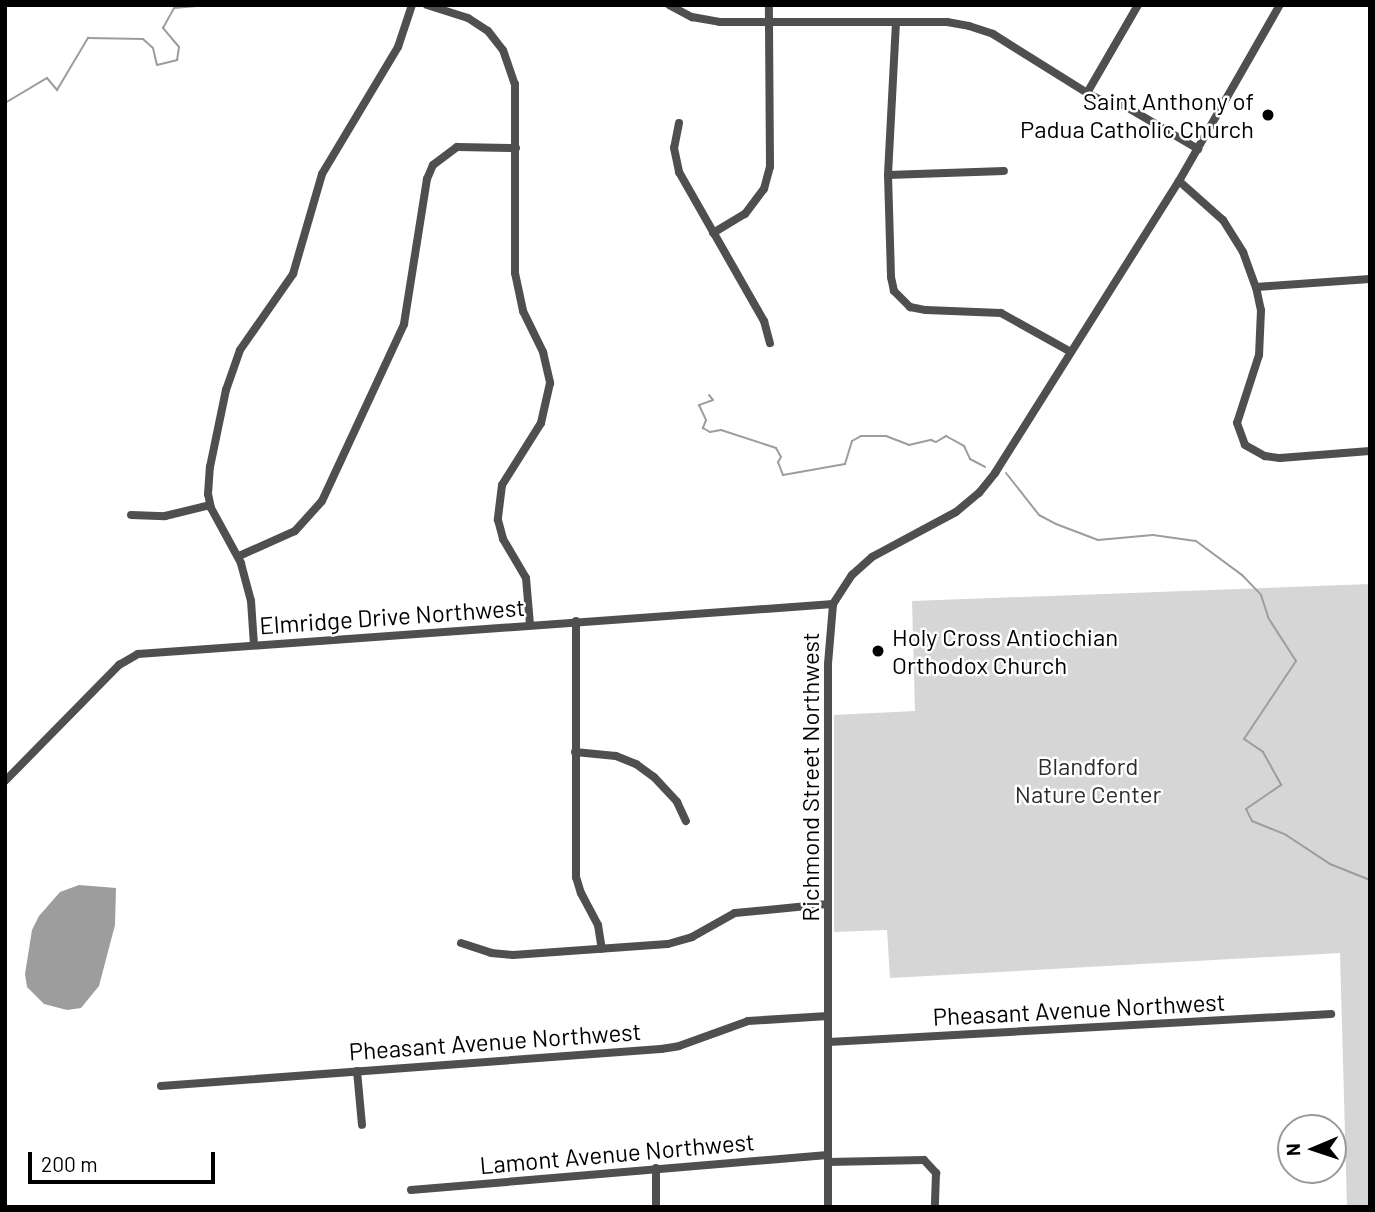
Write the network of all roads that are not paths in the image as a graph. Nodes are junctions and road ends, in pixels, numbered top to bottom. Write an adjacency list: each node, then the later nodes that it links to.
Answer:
1 (412, 5): 22 (street)
2 (427, 5): 11 (street)
3 (669, 5): 7 (street)
4 (769, 5): 7 (street)
5 (1138, 5): 9 (street)
6 (1280, 5): 12 (street, Richmond Street Northwest)
7 (769, 22): 8 (street); 16 (street)
8 (896, 22): 9 (street); 14 (street)
9 (1087, 93): 12 (street)
10 (679, 123): 16 (street)
11 (516, 148): 24 (street); 27 (street)
12 (1198, 149): 15 (street, Richmond Street Northwest)
13 (1004, 172): 14 (street)
14 (888, 175): 20 (street)
15 (1179, 181): 18 (street); 20 (street, Richmond Street Northwest)
16 (713, 233): 19 (street)
17 (1370, 279): 18 (street)
18 (1256, 287): 21 (street)
19 (770, 343)
20 (1071, 352): 25 (street, Richmond Street Northwest)
21 (1370, 451)
22 (210, 505): 23 (street); 24 (street)
23 (131, 515)
24 (239, 556): 28 (street)
25 (833, 604): 26 (street, Elmridge Drive Northwest); 32 (street, Richmond Street Northwest)
26 (576, 621): 27 (street, Elmridge Drive Northwest); 29 (street)
27 (530, 625): 28 (street, Elmridge Drive Northwest)
28 (254, 645): 30 (street, Elmridge Drive Northwest)
29 (575, 752): 31 (street); 34 (street)
30 (5, 780)
31 (686, 821)
32 (828, 904): 34 (street); 36 (street, Richmond Street Northwest)
33 (461, 943): 34 (street)
34 (602, 949)
35 (1331, 1014): 37 (street, Pheasant Avenue Northwest)
36 (828, 1016): 37 (street, Richmond Street Northwest); 38 (street, Pheasant Avenue Northwest)
37 (829, 1042): 41 (street, Richmond Street Northwest)
38 (358, 1071): 39 (street, Pheasant Avenue Northwest); 40 (street)
39 (161, 1086)
40 (362, 1125)
41 (828, 1158): 42 (street, Lamont Avenue Northwest); 45 (street, Richmond Street Northwest); 46 (street, Lamont Avenue Northwest)
42 (656, 1168): 43 (street, Lamont Avenue Northwest); 44 (street)
43 (411, 1190)
44 (656, 1207)
45 (828, 1207)
46 (935, 1207)

